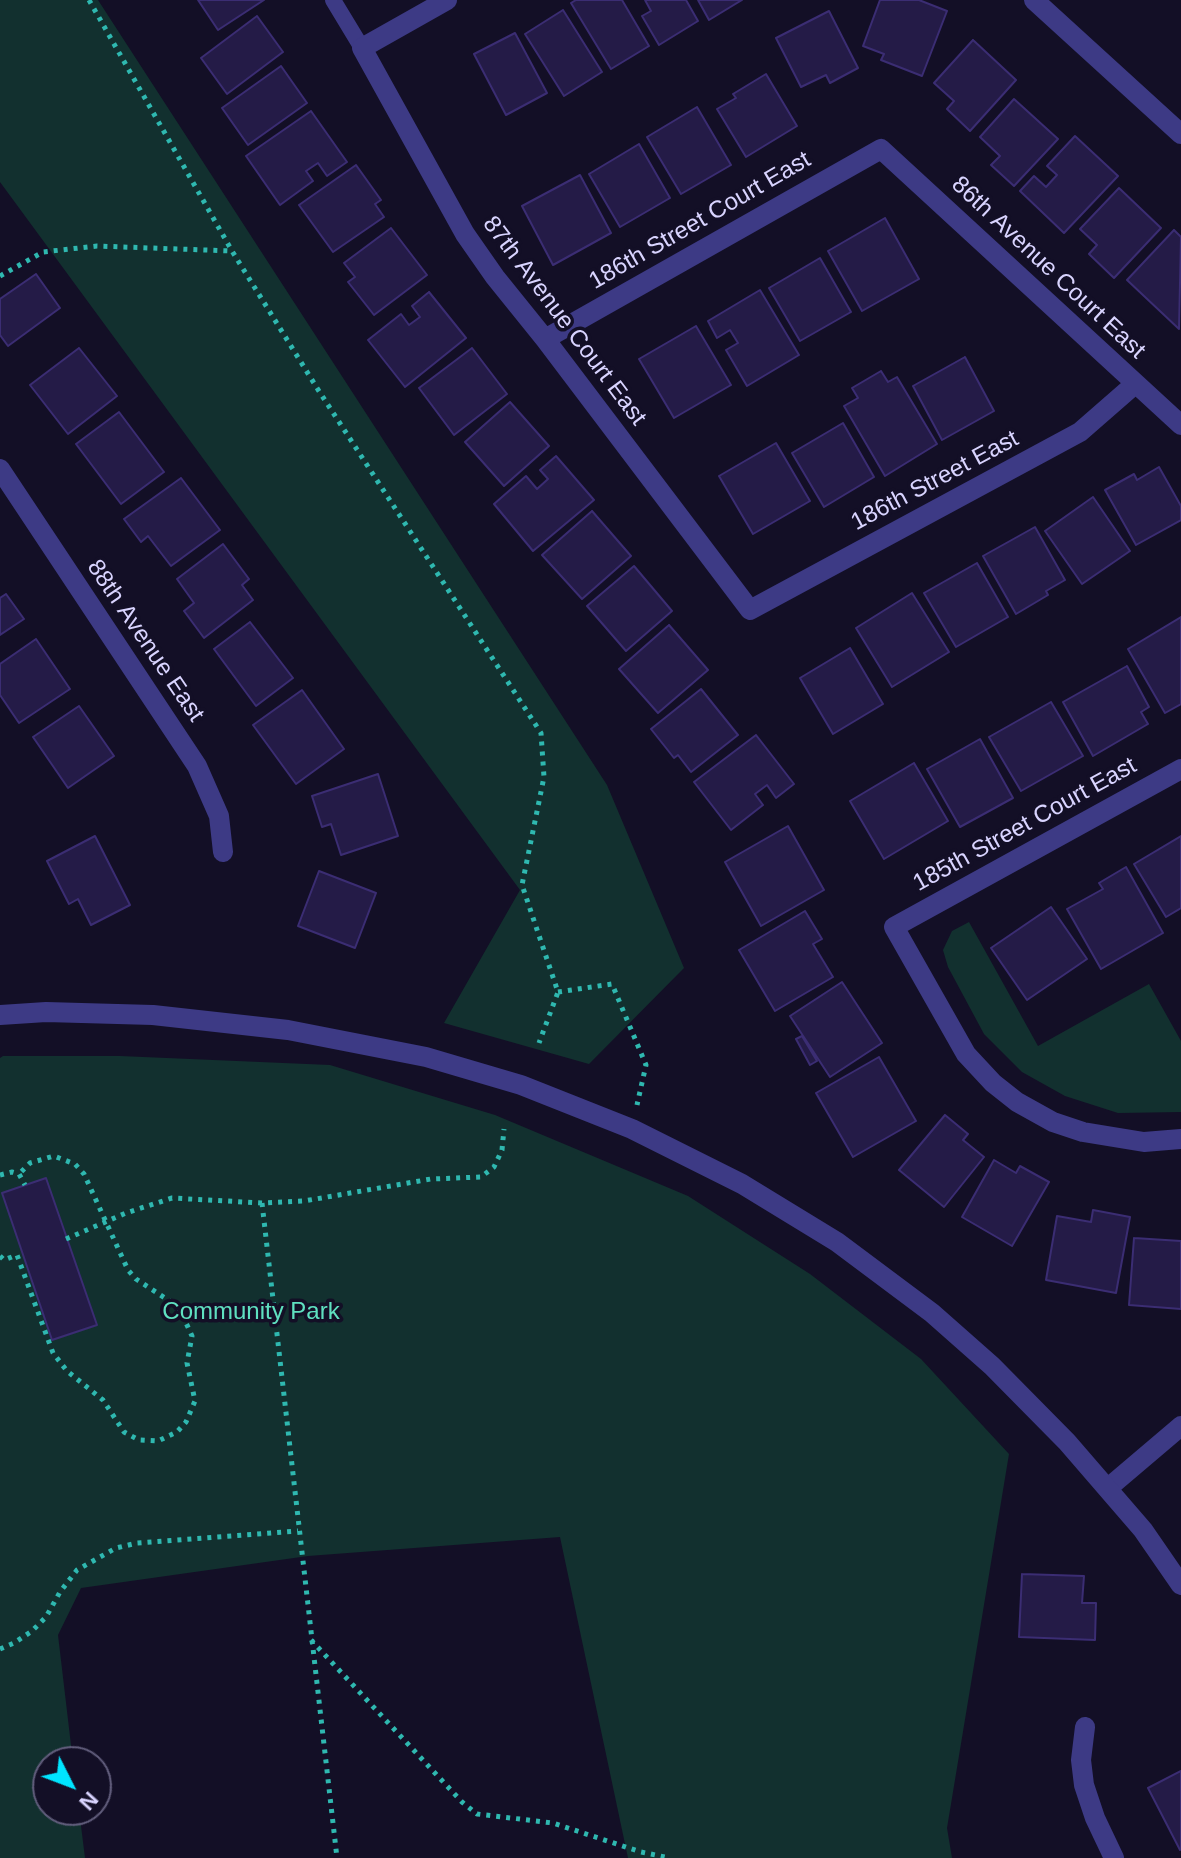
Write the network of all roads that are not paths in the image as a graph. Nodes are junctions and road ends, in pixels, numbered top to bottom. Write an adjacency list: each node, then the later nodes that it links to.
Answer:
1 (333, 0): 4 (lane)
2 (447, 0): 4 (street)
3 (1034, 0): 5 (street)
4 (362, 48): 7 (street, 87th Avenue Court East)
5 (1181, 134)
6 (881, 149): 7 (street, 186th Street Court East); 8 (street, 86th Avenue Court East)
7 (545, 339): 11 (street, 87th Avenue Court East)
8 (1135, 384): 9 (street, 86th Avenue Court East); 11 (street, 186th Street East)
9 (1181, 425)
10 (0, 469): 13 (street, 88th Avenue East)
11 (750, 610)
12 (1181, 769): 15 (street, 185th Street Court East)
13 (223, 852)
14 (0, 1015): 17 (street)
15 (1181, 1139)
16 (1181, 1426): 17 (street)
17 (1108, 1488): 18 (street)
18 (1181, 1585)
19 (1085, 1727): 20 (street)
20 (1114, 1858)

